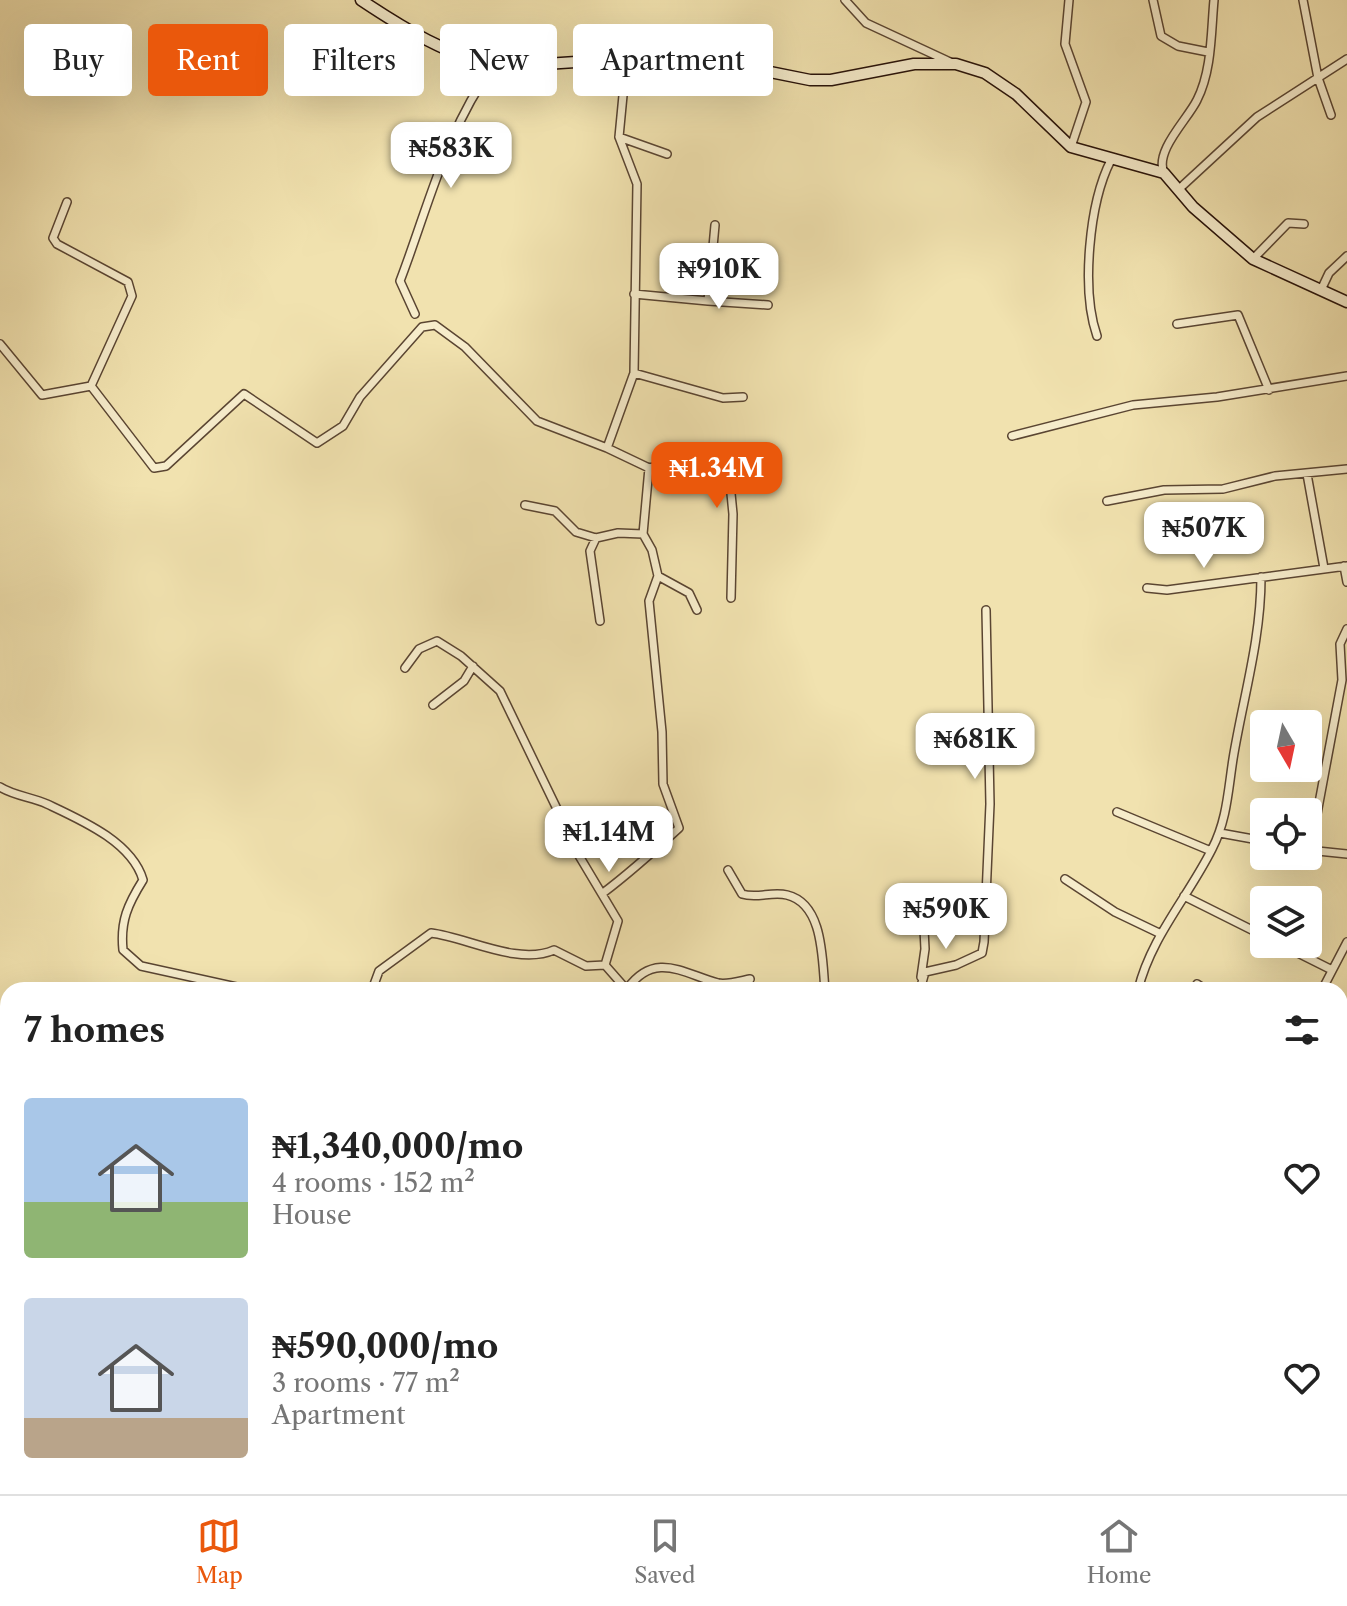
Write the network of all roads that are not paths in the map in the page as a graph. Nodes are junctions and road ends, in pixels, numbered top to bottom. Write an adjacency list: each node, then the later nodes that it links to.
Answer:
1 (361, 0): 7 (street)
2 (845, 0): 10 (street)
3 (1069, 0): 17 (street)
4 (1153, 0): 8 (street)
5 (1214, 0): 8 (street)
6 (1303, 0): 12 (street)
7 (440, 44)
8 (1208, 52): 20 (street)
9 (1347, 59): 12 (street)
10 (956, 64): 11 (street); 17 (street)
11 (773, 73)
12 (1318, 78): 15 (street); 21 (street)
13 (476, 96): 32 (street)
14 (623, 96): 16 (street)
15 (1331, 115)
16 (619, 137): 18 (street); 28 (street)
17 (1071, 147): 19 (street)
18 (667, 154)
19 (1111, 160): 20 (street); 34 (street)
20 (1164, 173): 21 (street)
21 (1179, 189): 26 (street)
22 (67, 202): 38 (street)
23 (1304, 224): 26 (street)
24 (715, 225): 29 (street)
25 (1347, 256): 27 (street)
26 (1253, 259): 27 (street)
27 (1321, 290): 30 (street)
28 (634, 294): 29 (street); 36 (street)
29 (708, 301): 31 (street)
30 (1347, 302)
31 (768, 305)
32 (415, 314)
33 (1177, 324): 39 (street)
34 (1097, 336)
35 (0, 344): 38 (street)
36 (634, 373): 40 (street); 42 (street)
37 (1347, 376): 39 (street)
38 (91, 386): 42 (street)
39 (1269, 390): 41 (street)
40 (743, 397)
41 (1012, 436)
42 (607, 448): 43 (street)
43 (649, 468): 48 (street); 56 (street)
44 (1347, 469): 45 (street)
45 (1307, 474): 46 (street); 51 (street)
46 (1107, 501)
47 (525, 505): 49 (street)
48 (643, 534): 49 (street); 52 (street)
49 (596, 538): 59 (street)
50 (1345, 566): 51 (street); 54 (street)
51 (1324, 568): 53 (street)
52 (658, 576): 57 (street); 75 (street)
53 (1261, 577): 55 (street); 67 (street)
54 (1347, 582)
55 (1147, 588)
56 (731, 598)
57 (697, 610)
58 (986, 610): 92 (street)
59 (600, 621)
60 (1347, 629): 65 (street)
61 (473, 666): 62 (street); 63 (street); 75 (street)
62 (405, 668)
63 (433, 705)
64 (0, 787): 84 (street)
65 (1319, 798)
66 (1117, 812): 69 (street)
67 (1220, 833): 68 (street); 69 (street)
68 (1250, 838)
69 (1211, 851): 76 (street)
70 (1322, 852): 71 (street)
71 (1347, 854)
72 (728, 870): 90 (street)
73 (1065, 879): 78 (street)
74 (922, 889): 91 (street)
75 (603, 893): 81 (street)
76 (1184, 896): 77 (street); 78 (street)
77 (1250, 929)
78 (1161, 934): 93 (street)
79 (1347, 942): 82 (street)
80 (1308, 958): 82 (street)
81 (605, 965): 85 (street); 86 (street)
82 (1332, 970): 94 (street)
83 (750, 979): 89 (street)
84 (214, 982)
85 (375, 982)
86 (621, 982)
87 (631, 982): 88 (street)
88 (715, 982)
89 (732, 982)
90 (824, 982)
91 (921, 982)
92 (922, 982)
93 (1141, 982)
94 (1326, 982)

